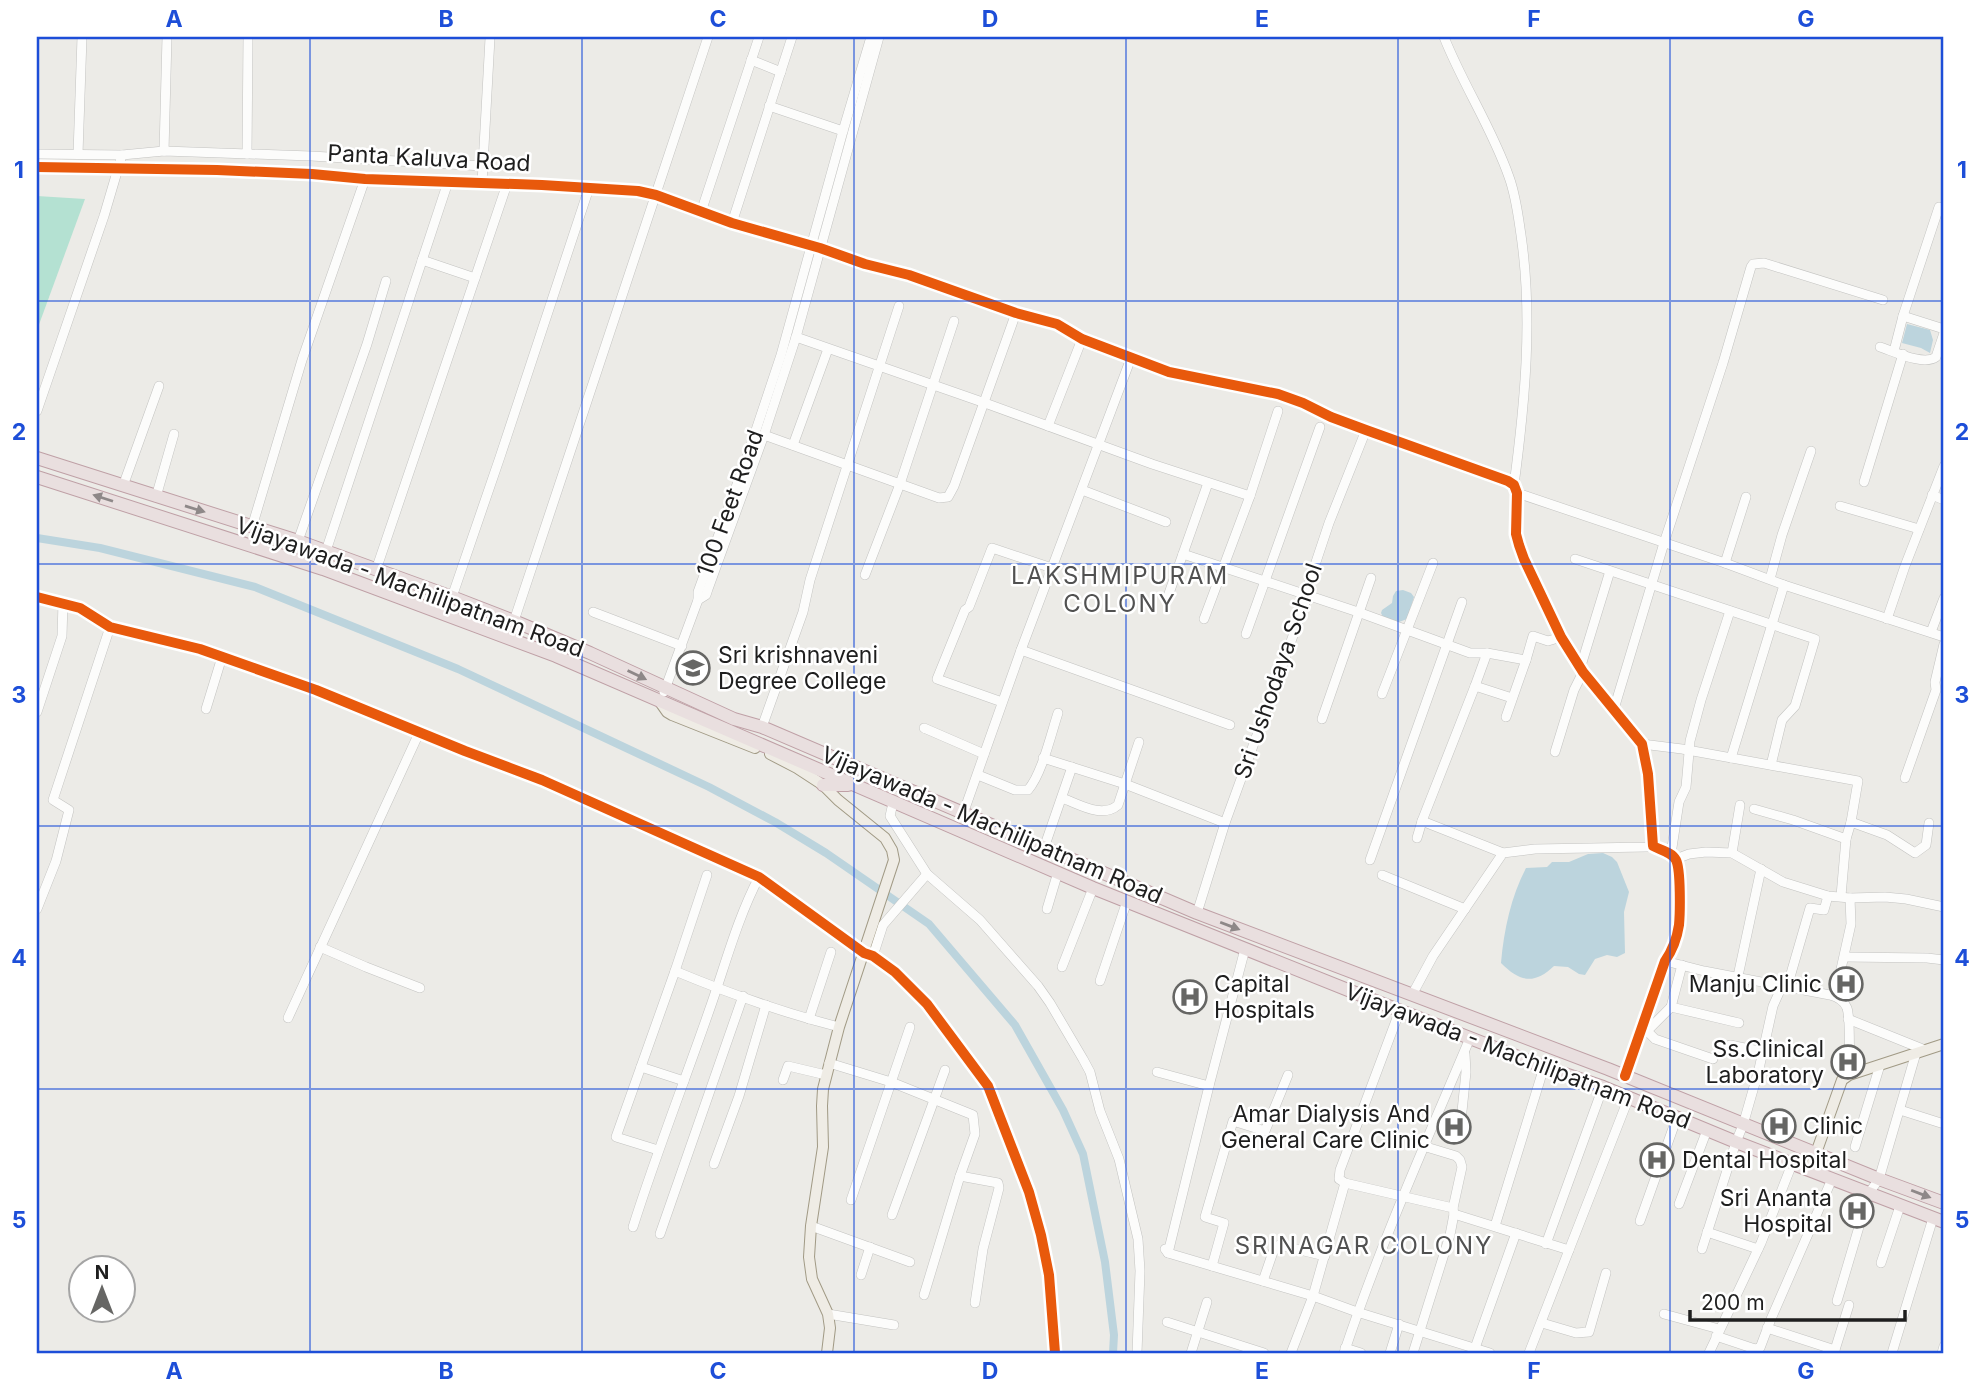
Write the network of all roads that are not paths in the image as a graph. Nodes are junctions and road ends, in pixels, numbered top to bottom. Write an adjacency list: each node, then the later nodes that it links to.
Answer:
1 (82, 37): 17 (street)
2 (167, 37): 15 (street)
3 (248, 37): 18 (street)
4 (708, 37): 27 (street)
5 (759, 37): 11 (street)
6 (792, 37): 12 (street)
7 (871, 37): 14 (street, 100 Feet Road)
8 (879, 37): 31 (street, 100 Feet Road)
9 (1444, 37): 69 (street)
10 (490, 38): 20 (street)
11 (751, 60): 12 (street); 29 (street)
12 (781, 72): 13 (street)
13 (769, 106): 14 (street); 30 (street)
14 (843, 131): 31 (street, 100 Feet Road)
15 (164, 151): 18 (street); 19 (street)
16 (37, 154): 17 (street)
17 (78, 154): 19 (street)
18 (247, 154): 20 (street)
19 (122, 155): 51 (street)
20 (483, 166): 24 (street)
21 (37, 167): 22 (street, Panta Kaluva Road, bridge)
22 (365, 179): 23 (street, Panta Kaluva Road); 78 (street)
23 (448, 182): 24 (street, Panta Kaluva Road); 32 (street)
24 (482, 183): 25 (street, Panta Kaluva Road)
25 (506, 184): 26 (street, Panta Kaluva Road); 33 (street)
26 (589, 188): 27 (street, Panta Kaluva Road); 99 (street)
27 (656, 195): 29 (street, Panta Kaluva Road); 110 (street)
28 (1940, 207): 38 (street)
29 (701, 212): 30 (street, Panta Kaluva Road)
30 (732, 223): 31 (street, Panta Kaluva Road)
31 (816, 246): 37 (street, Panta Kaluva Road); 41 (street, 100 Feet Road); 102 (street, 100 Feet Road)
32 (422, 260): 33 (street); 82 (street)
33 (475, 278): 89 (street)
34 (386, 281): 80 (street)
35 (1883, 300): 81 (street)
36 (899, 306): 47 (street)
37 (1016, 313): 42 (street, Panta Kaluva Road); 50 (street)
38 (1903, 316): 40 (street); 45 (street)
39 (954, 321): 48 (street)
40 (1944, 331): 45 (street)
41 (796, 337): 44 (street); 57 (street, 100 Feet Road)
42 (1082, 339): 46 (street, Panta Kaluva Road); 53 (street)
43 (1881, 347): 45 (street)
44 (828, 349): 47 (street); 59 (street)
45 (1899, 353): 65 (street)
46 (1131, 358): 55 (street, Panta Kaluva Road); 58 (street)
47 (880, 368): 48 (street); 62 (street)
48 (934, 385): 50 (street); 67 (street)
49 (159, 386): 68 (street)
50 (985, 403): 53 (street); 67 (street)
51 (37, 411)
52 (1278, 411): 72 (street)
53 (1048, 426): 58 (street)
54 (1320, 427): 94 (street)
55 (1366, 430): 69 (street, Panta Kaluva Road); 97 (street, Sri Ushodaya School)
56 (174, 434): 74 (street)
57 (764, 435): 59 (street); 102 (street, 100 Feet Road)
58 (1098, 445): 66 (street); 70 (street)
59 (793, 446): 62 (street)
60 (1811, 451): 93 (street)
61 (37, 458): 68 (highway, Vijayawada - Machilipatnam Road)
62 (848, 466): 67 (street); 141 (street)
63 (1944, 466): 71 (street)
64 (37, 477): 127 (highway, Vijayawada - Machilipatnam Road, one-way to 64)
65 (1864, 482)
66 (1208, 483): 72 (street); 83 (street)
67 (900, 484): 91 (street)
68 (123, 486): 74 (highway, Vijayawada - Machilipatnam Road)
69 (1515, 489): 81 (street, Panta Kaluva Road); 116 (street)
70 (1082, 490): 77 (street); 88 (street)
71 (1932, 495): 75 (street); 79 (street)
72 (1250, 496): 87 (street)
73 (1746, 496): 86 (street)
74 (156, 497): 78 (highway, Vijayawada - Machilipatnam Road, one-way to 78)
75 (1944, 500)
76 (1840, 506): 79 (street)
77 (1166, 522)
78 (252, 527): 80 (highway, Vijayawada - Machilipatnam Road)
79 (1919, 529): 109 (street)
80 (299, 541): 82 (highway, Vijayawada - Machilipatnam Road)
81 (1664, 543): 86 (street, Panta Kaluva Road); 95 (street)
82 (326, 551): 89 (highway, Vijayawada - Machilipatnam Road)
83 (1183, 554): 87 (street); 101 (street)
84 (1576, 559): 90 (street)
85 (1433, 563): 113 (street)
86 (1724, 563): 93 (street, Panta Kaluva Road)
87 (1224, 567): 94 (street); 108 (street)
88 (1052, 568): 121 (street); 133 (street)
89 (376, 570): 99 (highway, Vijayawada - Machilipatnam Road)
90 (1610, 570): 95 (street); 126 (street)
91 (865, 575)
92 (1371, 578): 107 (street)
93 (1770, 579): 96 (street, Panta Kaluva Road)
94 (1264, 581): 97 (street); 115 (street)
95 (1652, 584): 105 (street); 135 (street)
96 (1784, 585): 109 (street, Panta Kaluva Road); 111 (street)
97 (1305, 595): 107 (street); 165 (street, Sri Ushodaya School)
98 (37, 597): 104 (street)
99 (452, 597): 110 (highway, Vijayawada - Machilipatnam Road)
100 (1944, 598): 114 (street)
101 (1167, 599)
102 (698, 600): 119 (street)
103 (1462, 602): 120 (street)
104 (63, 603): 112 (street); 136 (street)
105 (1730, 611): 111 (street); 146 (street)
106 (593, 612): 119 (street)
107 (1358, 612): 113 (street); 139 (street)
108 (1204, 619)
109 (1887, 619): 114 (street, Panta Kaluva Road)
110 (514, 621): 124 (highway, Vijayawada - Machilipatnam Road)
111 (1773, 625): 150 (street); 151 (street)
112 (110, 627): 123 (street); 186 (street)
113 (1408, 630): 120 (street); 130 (street)
114 (1931, 632): 117 (street, Panta Kaluva Road)
115 (1246, 634)
116 (1561, 637): 125 (street); 126 (street)
117 (1944, 637)
118 (1944, 644): 154 (street)
119 (682, 646): 129 (street)
120 (1446, 646): 122 (street); 174 (street)
121 (1021, 650): 133 (street); 140 (street)
122 (1487, 653): 125 (street); 128 (street)
123 (222, 657): 134 (street); 143 (street)
124 (603, 658): 127 (highway); 129 (highway, Vijayawada - Machilipatnam Road, one-way to 129)
125 (1526, 660): 131 (street)
126 (1581, 670): 135 (street); 147 (street)
127 (594, 673): 132 (highway, Vijayawada - Machilipatnam Road)
128 (1475, 685): 131 (street); 163 (street)
129 (665, 689): 132 (street); 141 (highway, Vijayawada - Machilipatnam Road)
130 (1382, 694)
131 (1512, 698): 138 (street)
132 (660, 702): 156 (main road); 157 (highway, Vijayawada - Machilipatnam Road)
133 (1002, 702): 148 (street)
134 (206, 709)
135 (1614, 709): 145 (street)
136 (37, 712)
137 (1058, 713): 149 (street)
138 (1506, 717)
139 (1322, 719)
140 (1230, 725)
141 (762, 727): 162 (highway, Vijayawada - Machilipatnam Road)
142 (924, 728): 148 (street)
143 (419, 733): 180 (street); 190 (street)
144 (1139, 742): 155 (street)
145 (1642, 744): 146 (street); 169 (street)
146 (1689, 751): 150 (street); 173 (street)
147 (1555, 752)
148 (984, 754): 153 (street)
149 (1043, 758): 152 (street); 153 (street)
150 (1731, 758): 151 (street)
151 (1771, 765): 164 (street)
152 (1072, 767): 155 (street); 158 (street)
153 (978, 775): 162 (street)
154 (1905, 778)
155 (1125, 784): 158 (street); 165 (street)
156 (823, 785): 157 (highway); 193 (main road)
157 (862, 789): 159 (highway, Vijayawada - Machilipatnam Road)
158 (1062, 798): 170 (street)
159 (893, 803): 176 (highway, Vijayawada - Machilipatnam Road); 177 (street)
160 (1740, 805): 172 (street)
161 (1754, 809): 168 (street)
162 (963, 814): 170 (highway, Vijayawada - Machilipatnam Road)
163 (1422, 821): 167 (street); 171 (street)
164 (1851, 822): 166 (street); 168 (street)
165 (1225, 823): 189 (street, Sri Ushodaya School)
166 (1929, 823)
167 (1417, 838)
168 (1846, 839): 183 (street)
169 (1653, 846): 171 (street); 173 (street)
170 (1044, 848): 189 (highway, Vijayawada - Machilipatnam Road)
171 (1503, 853): 188 (street)
172 (1732, 853): 173 (street); 175 (street)
173 (1673, 857): 196 (street)
174 (1370, 860)
175 (1761, 869): 182 (street); 200 (street)
176 (1058, 872): 181 (highway, Vijayawada - Machilipatnam Road); 187 (street)
177 (927, 874): 193 (street); 312 (street)
178 (707, 875): 199 (street)
179 (1382, 875): 188 (street)
180 (759, 877): 193 (street); 202 (street)
181 (1093, 888): 184 (highway, Vijayawada - Machilipatnam Road); 198 (street)
182 (1828, 896): 183 (street); 203 (street)
183 (1845, 897): 185 (street); 194 (street)
184 (1127, 901): 191 (highway, Vijayawada - Machilipatnam Road); 201 (street)
185 (1944, 907)
186 (37, 909)
187 (1046, 909)
188 (1465, 909): 205 (street)
189 (1197, 913): 205 (highway, Vijayawada - Machilipatnam Road, one-way to 205)
190 (320, 947): 204 (street); 211 (street)
191 (1245, 949): 210 (highway, Vijayawada - Machilipatnam Road); 238 (street)
192 (831, 952): 212 (street)
193 (868, 954): 215 (main road); 311 (street)
194 (1845, 957): 195 (street); 207 (street)
195 (1944, 960)
196 (1665, 961): 197 (street); 217 (street)
197 (1682, 965): 200 (street); 209 (street)
198 (1062, 967)
199 (676, 971): 202 (street); 228 (street)
200 (1738, 976): 203 (street)
201 (1100, 981)
202 (718, 986): 206 (street); 236 (street)
203 (1782, 986): 207 (street); 222 (street)
204 (420, 988)
205 (1412, 995): 234 (highway, Vijayawada - Machilipatnam Road)
206 (743, 996): 208 (street); 275 (street)
207 (1835, 996): 213 (street)
208 (766, 1005): 212 (street); 253 (street)
209 (1671, 1007): 214 (street); 217 (street)
210 (1400, 1010): 218 (highway, Vijayawada - Machilipatnam Road); 259 (street)
211 (288, 1018)
212 (809, 1019): 215 (street)
213 (1848, 1019): 223 (street); 232 (street)
214 (1739, 1023)
215 (839, 1027): 225 (main road)
216 (910, 1027): 237 (street)
217 (1644, 1033): 224 (street); 234 (street)
218 (1471, 1038): 221 (street); 227 (highway, Vijayawada - Machilipatnam Road)
219 (1944, 1044): 223 (main road)
220 (1731, 1045): 222 (street)
221 (1464, 1052): 247 (street); 249 (street)
222 (1764, 1052): 245 (street)
223 (1921, 1052): 226 (main road); 242 (street)
224 (1713, 1059)
225 (830, 1063): 233 (main road); 237 (street)
226 (1880, 1065): 232 (main road); 250 (street)
227 (1544, 1066): 239 (highway, Vijayawada - Machilipatnam Road); 271 (street)
228 (641, 1067): 236 (street); 251 (street)
229 (945, 1070): 241 (street)
230 (1157, 1072): 238 (street)
231 (1288, 1074): 284 (street)
232 (1849, 1075): 252 (main road)
233 (826, 1076): 235 (street); 270 (main road)
234 (1625, 1076): 245 (highway, Vijayawada - Machilipatnam Road)
235 (783, 1080)
236 (684, 1081): 251 (street)
237 (891, 1082): 241 (street); 262 (street)
238 (1209, 1086): 284 (street)
239 (1603, 1087): 240 (highway, Vijayawada - Machilipatnam Road); 276 (street)
240 (1629, 1097): 243 (highway, Vijayawada - Machilipatnam Road); 280 (street)
241 (935, 1098): 256 (street); 267 (street)
242 (1900, 1110): 244 (street); 258 (street)
243 (1677, 1117): 246 (highway, Vijayawada - Machilipatnam Road); 269 (street)
244 (1944, 1124)
245 (1743, 1125): 248 (street); 252 (highway, Vijayawada - Machilipatnam Road)
246 (1707, 1130): 248 (highway, Vijayawada - Machilipatnam Road); 264 (street)
247 (1460, 1131)
248 (1735, 1142): 254 (highway, Vijayawada - Machilipatnam Road); 273 (street)
249 (1423, 1146): 261 (street); 266 (street)
250 (1855, 1147)
251 (658, 1150): 272 (street)
252 (1816, 1154): 255 (main road); 258 (highway, Vijayawada - Machilipatnam Road)
253 (714, 1164)
254 (1792, 1164): 255 (highway, Vijayawada - Machilipatnam Road); 279 (street)
255 (1810, 1170): 257 (highway, Vijayawada - Machilipatnam Road)
256 (960, 1176): 288 (street); 292 (street)
257 (1832, 1179): 260 (highway, Vijayawada - Machilipatnam Road); 301 (street)
258 (1879, 1179): 260 (street); 263 (highway, Vijayawada - Machilipatnam Road, one-way to 263)
259 (1345, 1184): 261 (street); 281 (street)
260 (1869, 1193): 265 (highway, Vijayawada - Machilipatnam Road); 290 (street)
261 (1403, 1195): 266 (street); 294 (street)
262 (851, 1200)
263 (1944, 1203)
264 (1678, 1204)
265 (1900, 1206): 268 (highway, Vijayawada - Machilipatnam Road); 283 (street)
266 (1453, 1211): 271 (street); 302 (street)
267 (892, 1215)
268 (1939, 1220): 322 (street)
269 (1640, 1222)
270 (810, 1226): 277 (street); 295 (main road)
271 (1495, 1226): 274 (street)
272 (633, 1227)
273 (1707, 1232): 278 (street); 279 (street)
274 (1516, 1233): 276 (street); 306 (street)
275 (660, 1234)
276 (1546, 1244): 280 (street)
277 (870, 1247): 282 (street); 286 (street)
278 (1702, 1249)
279 (1758, 1249): 304 (street)
280 (1569, 1250): 298 (street)
281 (1325, 1256): 287 (street); 289 (street)
282 (911, 1262)
283 (1881, 1263)
284 (1212, 1266): 287 (street)
285 (1606, 1273): 298 (street)
286 (860, 1275)
287 (1263, 1281): 289 (street)
288 (924, 1295)
289 (1313, 1296): 294 (street); 315 (street)
290 (1836, 1301)
291 (1207, 1302): 303 (street)
292 (975, 1303)
293 (1849, 1305): 309 (street)
294 (1357, 1312): 299 (street); 308 (street)
295 (828, 1314): 300 (street); 310 (main road)
296 (1664, 1314): 304 (street)
297 (1167, 1322): 303 (street)
298 (1542, 1323): 320 (street)
299 (1399, 1324): 302 (street); 317 (street)
300 (894, 1325)
301 (1767, 1328): 304 (street); 309 (street)
302 (1419, 1330): 306 (street); 318 (street)
303 (1198, 1332): 307 (street); 313 (street)
304 (1717, 1333): 321 (street)
305 (1944, 1346): 323 (street)
306 (1475, 1348): 319 (street)
307 (1239, 1349): 314 (street)
308 (1344, 1351): 316 (street)
309 (1834, 1352)
310 (827, 1353)
311 (1055, 1353)
312 (1138, 1353)
313 (1191, 1353)
314 (1264, 1353)
315 (1291, 1353)
316 (1361, 1353)
317 (1390, 1353)
318 (1413, 1353)
319 (1490, 1353)
320 (1529, 1353)
321 (1709, 1353)
322 (1892, 1353)
323 (1942, 1353)

